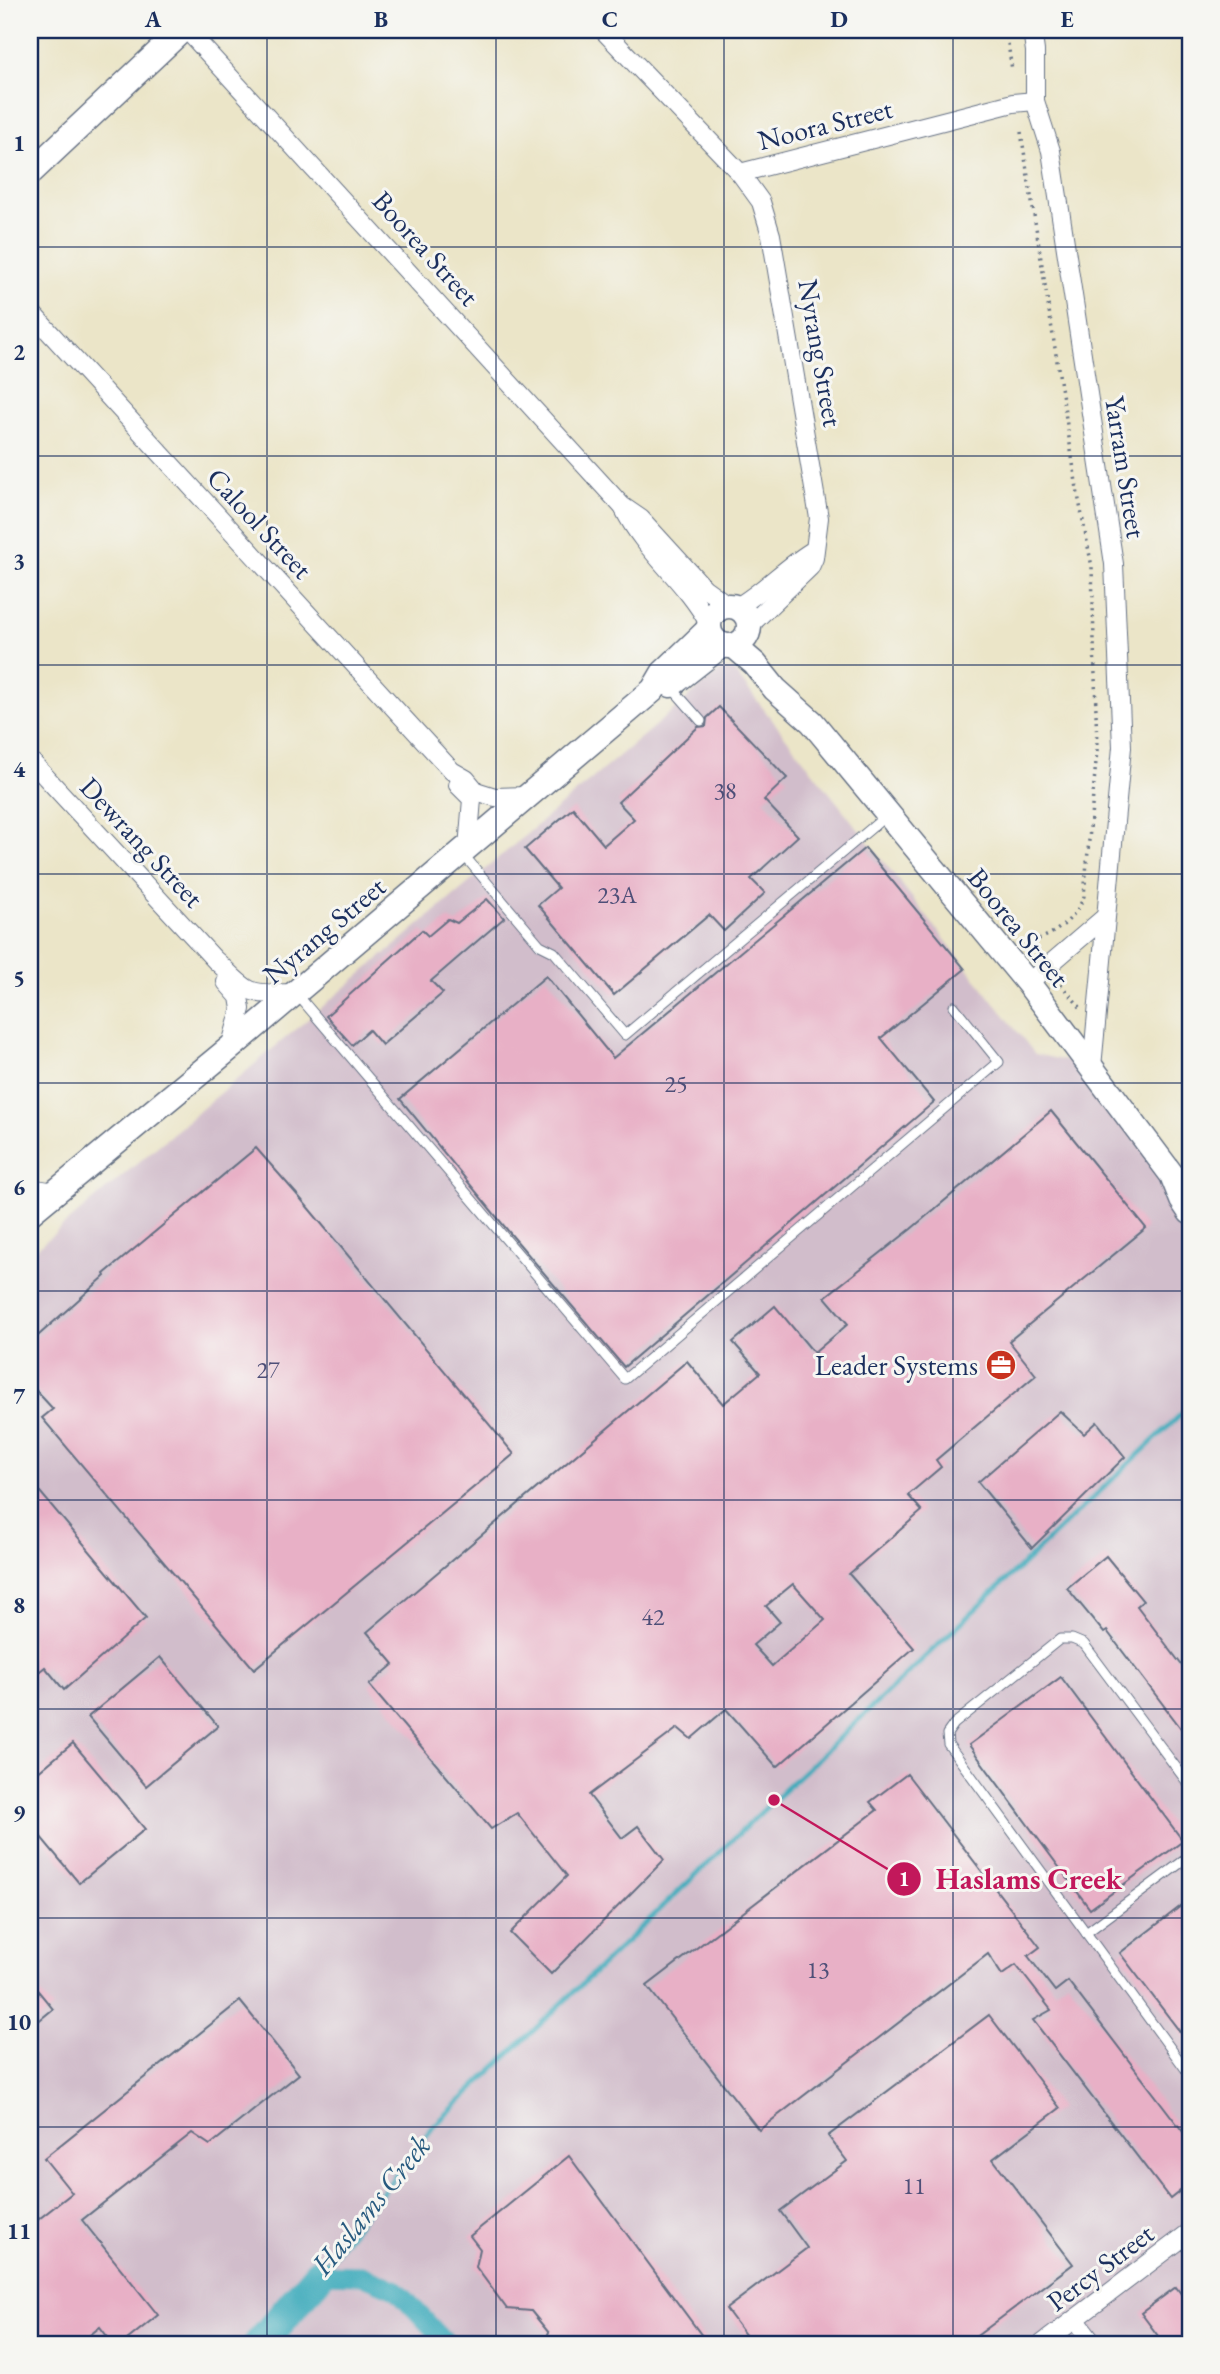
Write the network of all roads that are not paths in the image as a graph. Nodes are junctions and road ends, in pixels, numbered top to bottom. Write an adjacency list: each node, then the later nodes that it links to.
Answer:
1 (184, 30): 5 (street); 8 (street, Boorea Street)
2 (603, 30): 6 (street, Noora Street)
3 (1032, 30): 4 (street, Yarram Street)
4 (1035, 101): 6 (street, Noora Street); 17 (street, Yarram Street)
5 (30, 173)
6 (740, 173): 9 (street, Nyrang Street)
7 (30, 311): 13 (street, Calool Street)
8 (622, 506): 9 (street, Boorea Street); 9 (street, Boorea Street)
9 (730, 627): 10 (street, Nyrang Street); 15 (street, Boorea Street)
10 (662, 688): 11 (lane); 14 (street, Nyrang Street)
11 (701, 721)
12 (30, 760): 18 (street, Dewrang Street)
13 (452, 771): 14 (street, Calool Street); 16 (street, Calool Street)
14 (528, 796): 16 (street, Nyrang Street)
15 (889, 814): 16 (lane); 19 (street, Boorea Street)
16 (465, 851): 20 (street, Nyrang Street)
17 (1105, 917): 19 (street); 23 (street, Yarram Street)
18 (215, 960): 20 (street, Dewrang Street); 22 (street, Dewrang Street)
19 (1037, 975): 23 (street, Boorea Street)
20 (295, 993): 21 (lane); 22 (street, Nyrang Street)
21 (954, 1006)
22 (230, 1048): 26 (street, Nyrang Street)
23 (1092, 1068): 24 (street, Boorea Street)
24 (1181, 1181): 27 (street, Boorea Street)
25 (30, 1188): 26 (street)
26 (55, 1192): 28 (street, Nyrang Street)
27 (1190, 1212)
28 (30, 1213)
29 (1190, 1786): 31 (lane)
30 (1190, 1856): 31 (lane)
31 (1086, 1933): 32 (lane)
32 (1190, 2075)
33 (1190, 2232): 34 (street, Percy Street)
34 (1075, 2319): 35 (street, Percy Street); 36 (street)
35 (1042, 2344)
36 (1094, 2344)

